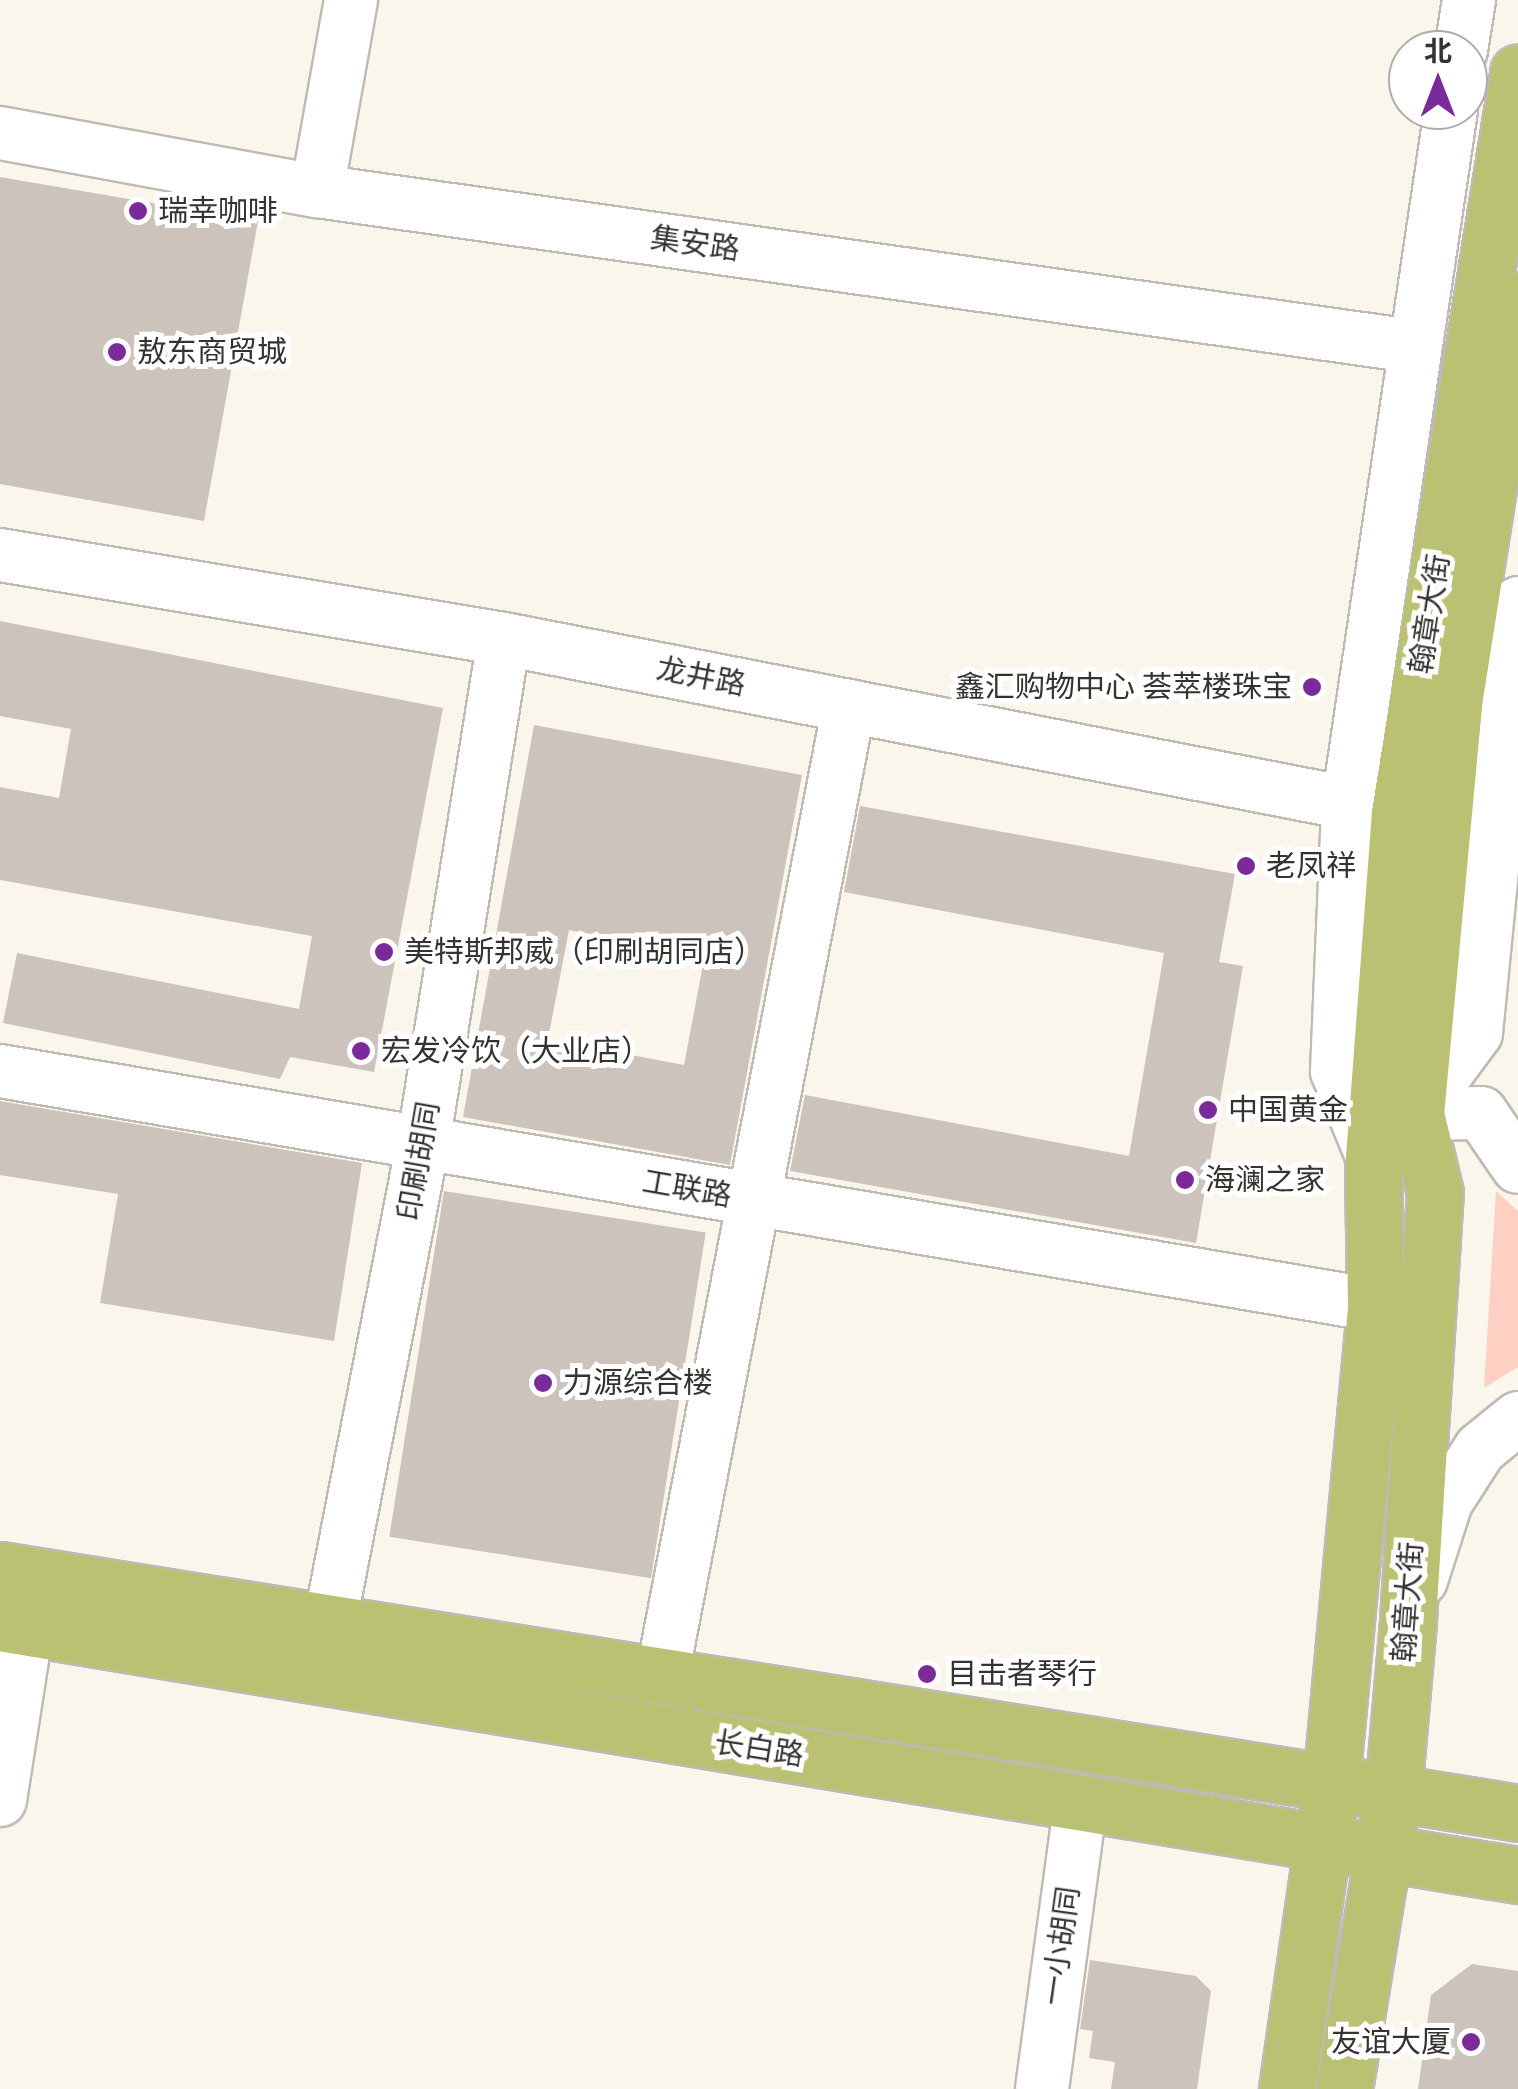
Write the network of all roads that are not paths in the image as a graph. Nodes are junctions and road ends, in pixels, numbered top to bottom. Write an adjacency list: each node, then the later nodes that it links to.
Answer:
1 (351, 0): 7 (street)
2 (1468, 0): 3 (street)
3 (1464, 30)
4 (1518, 73): 14 (main road, 翰章大街)
5 (1450, 130): 14 (street, 翰章大街)
6 (0, 133): 7 (street, 集安路)
7 (316, 191): 9 (street, 集安路)
8 (1518, 300): 16 (main road, 翰章大街)
9 (1391, 342)
10 (0, 555): 12 (street, 龙井路)
11 (1518, 603): 16 (street)
12 (504, 639): 13 (street, 龙井路); 17 (street, 印刷胡同)
13 (849, 706): 14 (street, 龙井路); 19 (street)
14 (1374, 808): 20 (main road, 翰章大街)
15 (0, 1071): 17 (street, 工联路)
16 (1416, 1114): 18 (street); 23 (main road, 翰章大街)
17 (423, 1144): 19 (street, 工联路); 24 (street, 印刷胡同)
18 (1518, 1167)
19 (754, 1200): 20 (street, 工联路); 26 (street)
20 (1375, 1305): 27 (main road, 翰章大街)
21 (1518, 1418): 23 (street)
22 (0, 1570): 24 (main road, 长白路)
23 (1408, 1620): 28 (main road, 翰章大街)
24 (330, 1622): 26 (main road, 长白路)
25 (14, 1626): 29 (street); 30 (main road, 长白路)
26 (662, 1676): 27 (main road, 长白路)
27 (1332, 1783): 28 (main road, 长白路); 32 (main road, 翰章大街)
28 (1393, 1793): 31 (main road, 长白路); 33 (main road, 翰章大街)
29 (0, 1800)
30 (1081, 1802): 32 (main road, 长白路); 35 (street, 一小胡同)
31 (1518, 1813)
32 (1322, 1842): 33 (main road, 长白路); 36 (main road, 翰章大街)
33 (1383, 1852): 34 (main road, 长白路); 37 (main road, 翰章大街)
34 (1518, 1875)
35 (1042, 2089)
36 (1288, 2089)
37 (1344, 2089)

